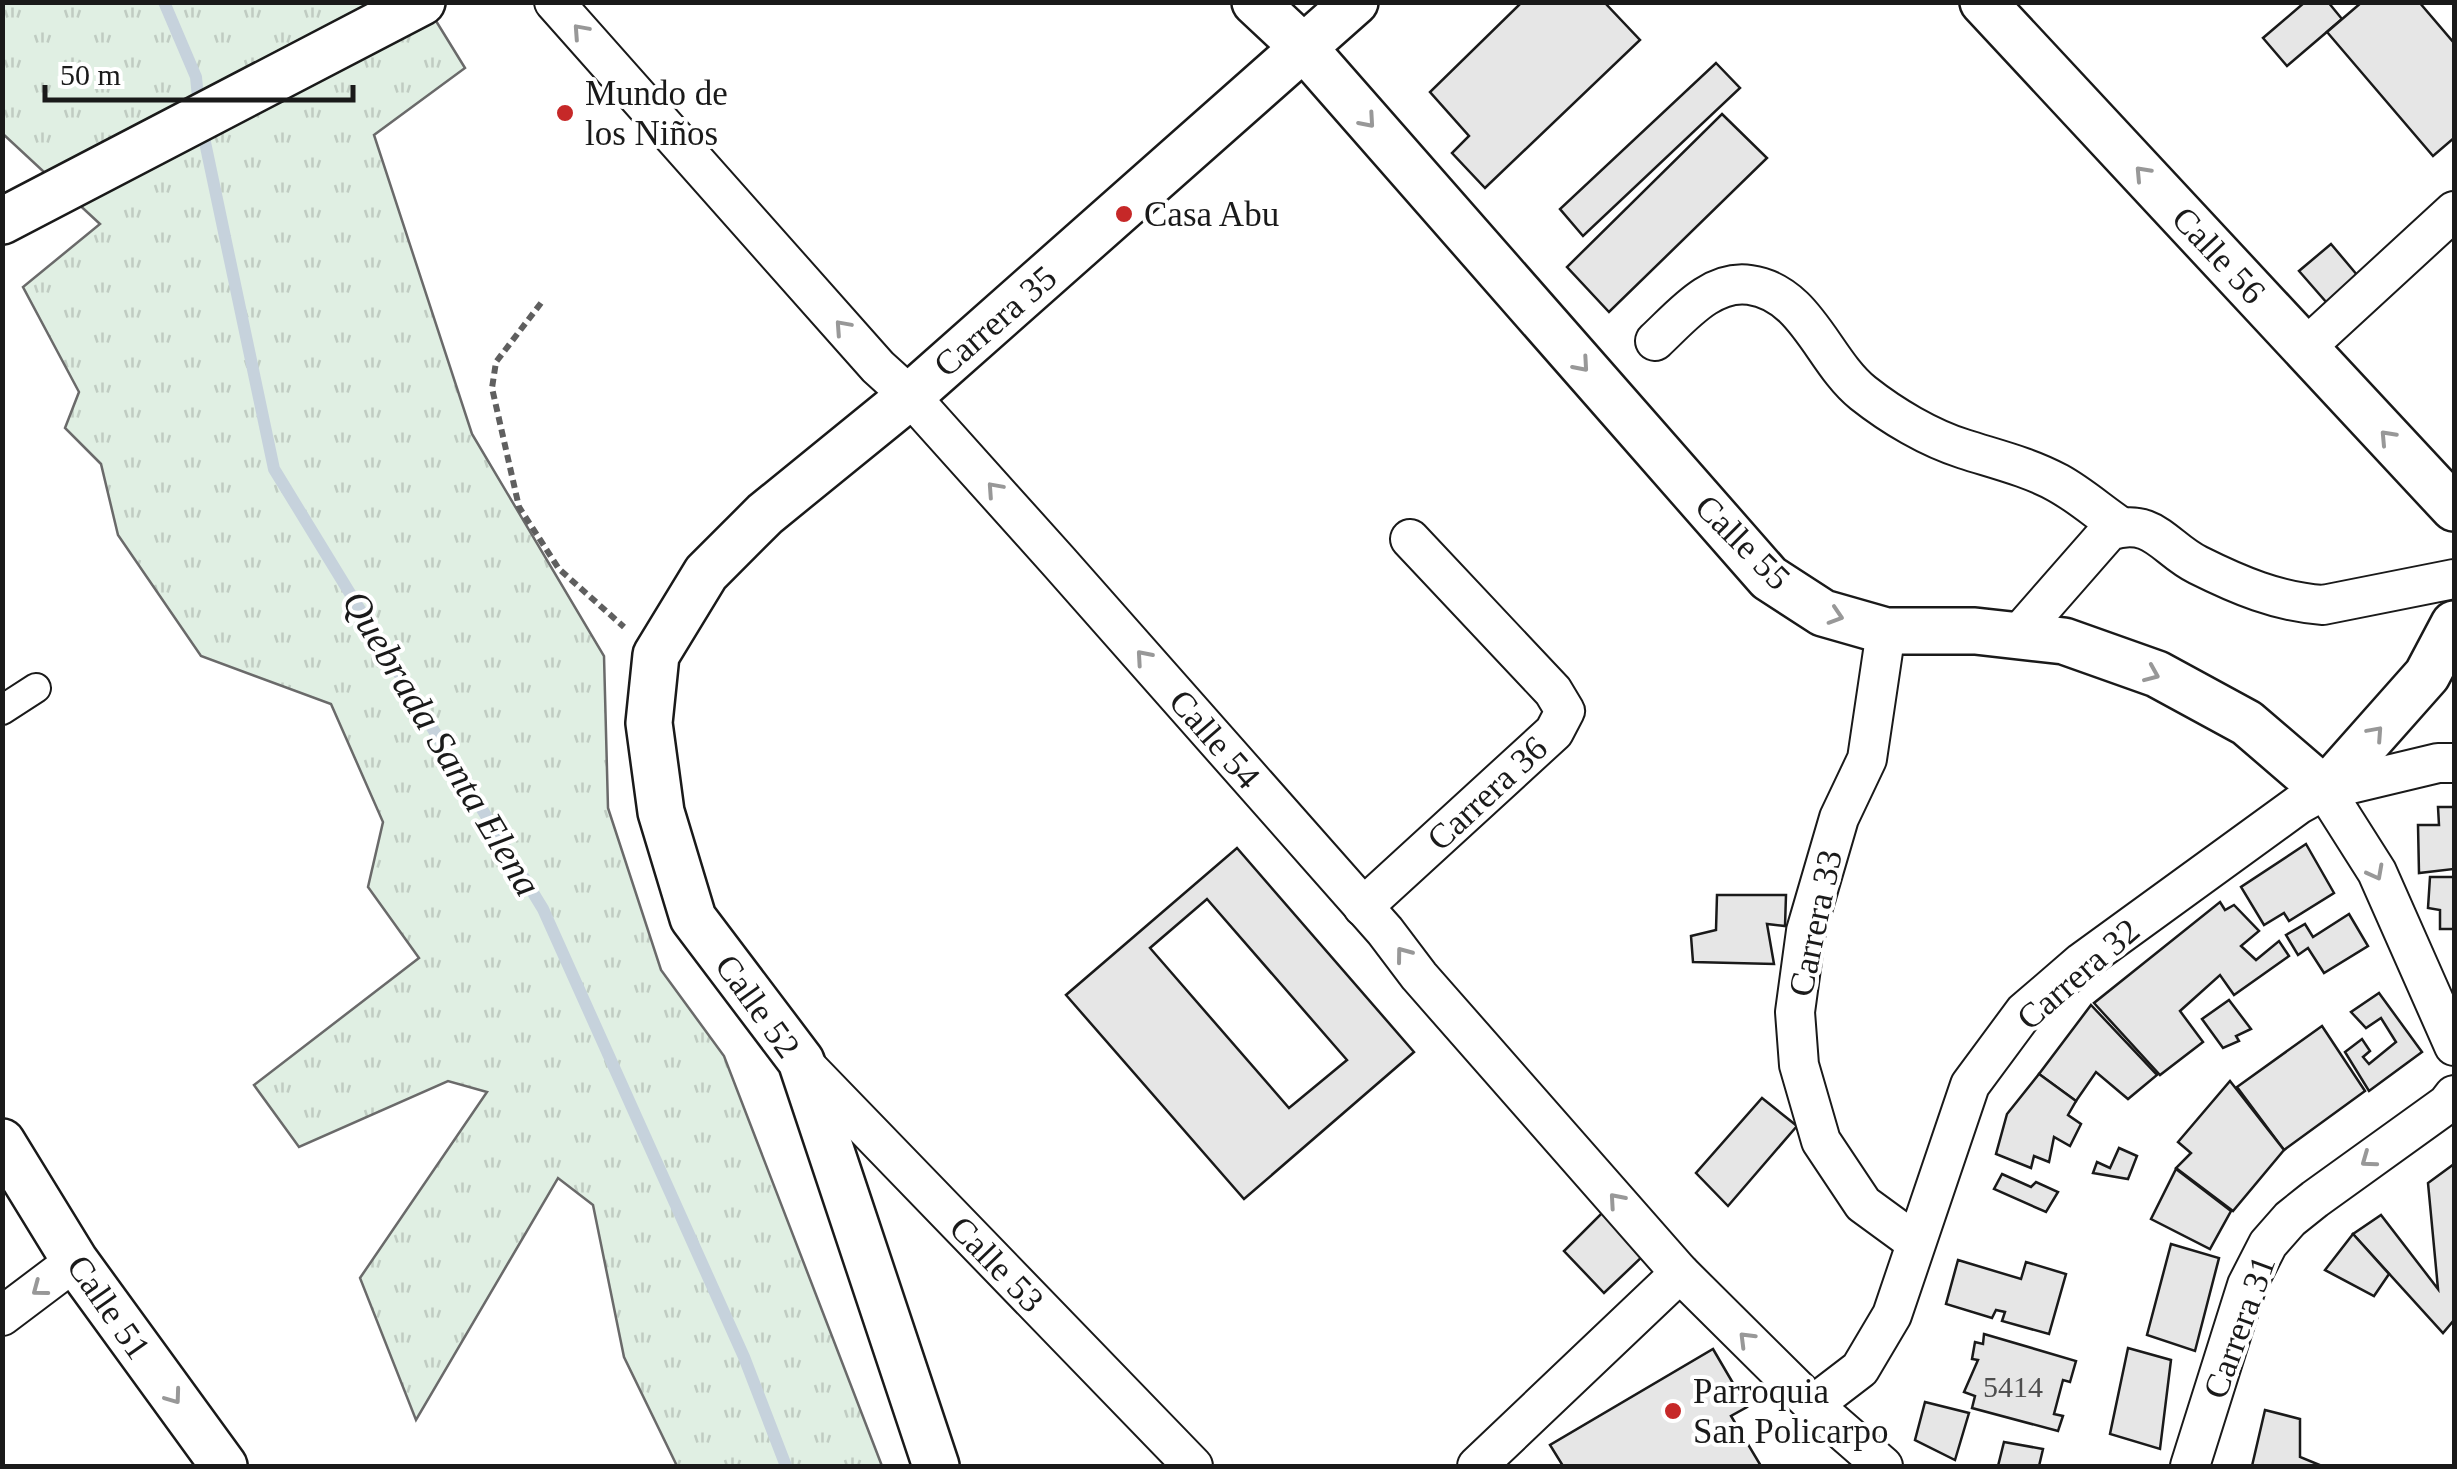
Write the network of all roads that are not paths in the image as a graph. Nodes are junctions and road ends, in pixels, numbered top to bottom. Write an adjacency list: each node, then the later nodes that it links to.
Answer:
1 (422, 2): 8 (street)
2 (554, 2): 11 (street, Calle 54, one-way to 2)
3 (1255, 2): 6 (street, Calle 55)
4 (1355, 2): 6 (street, Carrera 35)
5 (1984, 2): 10 (street, Calle 56, one-way to 5)
6 (1304, 48): 11 (street, Carrera 35); 17 (street, Calle 55, one-way to 17)
7 (2454, 212): 10 (street)
8 (2, 221)
9 (1654, 341): 13 (street)
10 (2305, 348): 12 (street, Calle 56, one-way to 10)
11 (910, 396): 19 (street, Carrera 35); 24 (street, Calle 54, one-way to 11)
12 (2454, 508)
13 (2121, 527): 15 (street); 18 (street)
14 (1410, 539): 24 (street, Carrera 36)
15 (2454, 579)
16 (2454, 624): 23 (street, Carrera 32, one-way to 16)
17 (1886, 630): 18 (street, Calle 55); 29 (street, Carrera 33)
18 (2017, 636): 23 (street, Calle 55, one-way to 23)
19 (656, 656): 26 (street, Calle 52)
20 (36, 688): 21 (street)
21 (2, 710)
22 (2454, 763): 23 (street)
23 (2325, 790): 25 (street, one-way to 25); 29 (street, Carrera 32)
24 (1363, 907): 31 (street, Calle 54, one-way to 24)
25 (2454, 1046)
26 (801, 1061): 35 (street, Calle 52); 36 (street, Calle 53)
27 (2452, 1102): 39 (street, Carrera 31, one-way to 39)
28 (2, 1142): 30 (street, Calle 51)
29 (1915, 1242): 33 (street, Carrera 32)
30 (75, 1261): 32 (street, one-way to 32); 34 (street, Calle 51, one-way to 34)
31 (1680, 1273): 33 (street, Calle 54, one-way to 31); 37 (street)
32 (2, 1316)
33 (1813, 1405): 38 (street, Calle 54)
34 (224, 1466)
35 (936, 1466)
36 (1193, 1466)
37 (1478, 1466)
38 (1883, 1466)
39 (2190, 1466)

